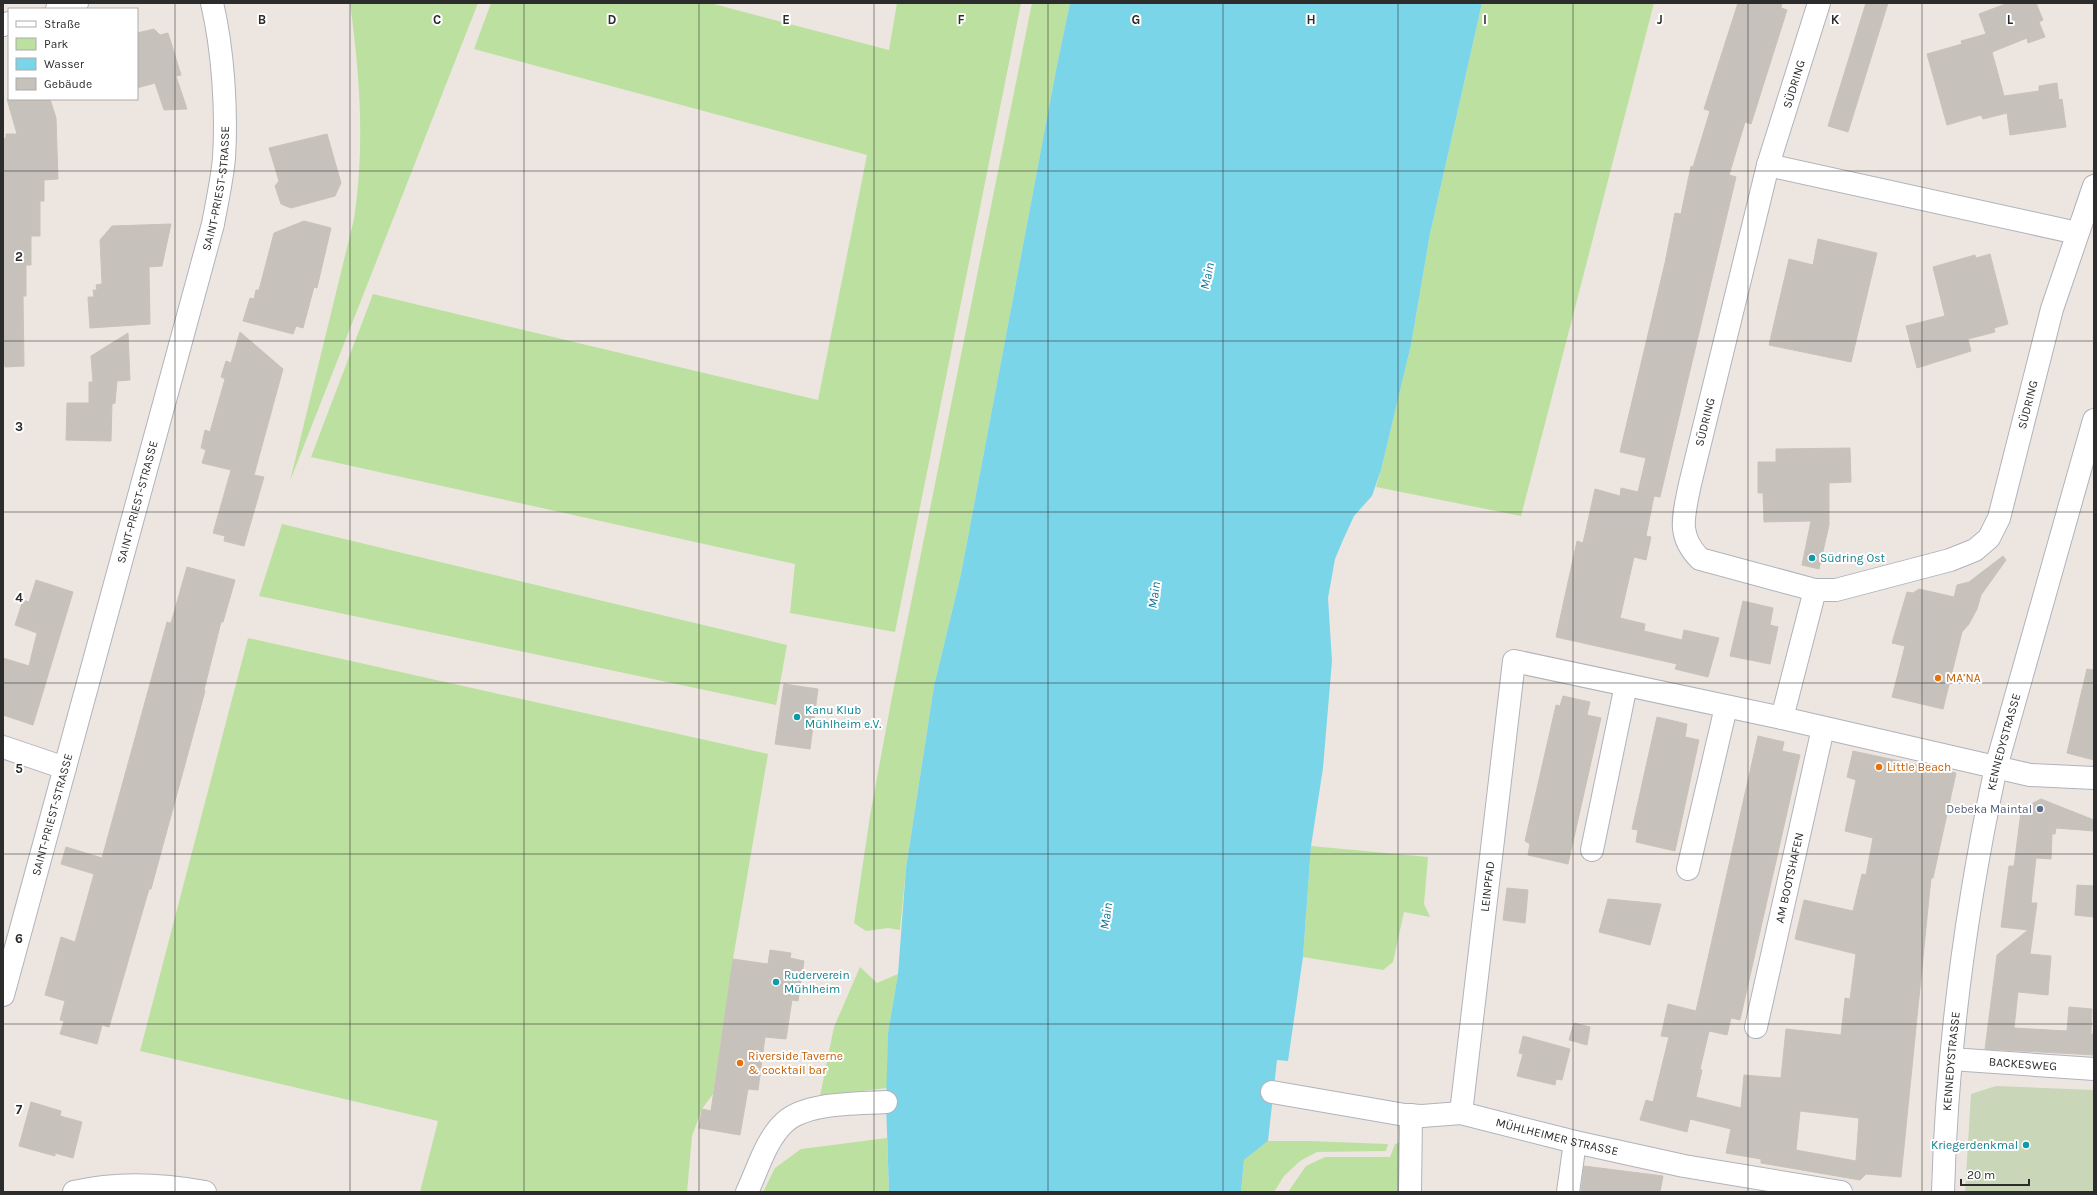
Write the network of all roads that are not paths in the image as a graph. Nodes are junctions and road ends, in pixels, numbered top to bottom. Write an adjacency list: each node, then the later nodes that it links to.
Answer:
1 (77, 3): 4 (street)
2 (212, 3): 16 (street, SAINT-PRIEST-STRASSE)
3 (1819, 3): 5 (street, SÜDRING)
4 (60, 8)
5 (1768, 165): 7 (street); 9 (street, SÜDRING)
6 (2094, 186): 7 (street, SÜDRING)
7 (2078, 233): 9 (street, SÜDRING)
8 (2094, 420): 15 (street, KENNEDYSTRASSE)
9 (1815, 590): 12 (street)
10 (1626, 685): 11 (street); 18 (street); 26 (street, LEINPFAD)
11 (1726, 707): 12 (street); 19 (street)
12 (1782, 718): 13 (street)
13 (1823, 728): 15 (street); 21 (street, AM BOOTSHAFEN)
14 (3, 747): 16 (street)
15 (1996, 767): 17 (street); 22 (street, KENNEDYSTRASSE)
16 (65, 768): 20 (street, SAINT-PRIEST-STRASSE)
17 (2094, 778)
18 (1592, 850)
19 (1688, 869)
20 (3, 995)
21 (1756, 1027)
22 (1951, 1059): 23 (street, BACKESWEG); 36 (street, KENNEDYSTRASSE)
23 (2094, 1069)
24 (1272, 1092): 27 (street, MÜHLHEIMER STRASSE)
25 (886, 1102): 32 (street)
26 (1461, 1113): 27 (street, MÜHLHEIMER STRASSE); 28 (street, MÜHLHEIMER STRASSE)
27 (1411, 1115): 33 (street)
28 (1575, 1142): 29 (street, MÜHLHEIMER STRASSE); 34 (street)
29 (1755, 1186): 35 (street, MÜHLHEIMER STRASSE)
30 (74, 1192): 31 (street)
31 (204, 1192)
32 (747, 1192)
33 (1410, 1192)
34 (1568, 1192)
35 (1841, 1192)
36 (1943, 1192)

